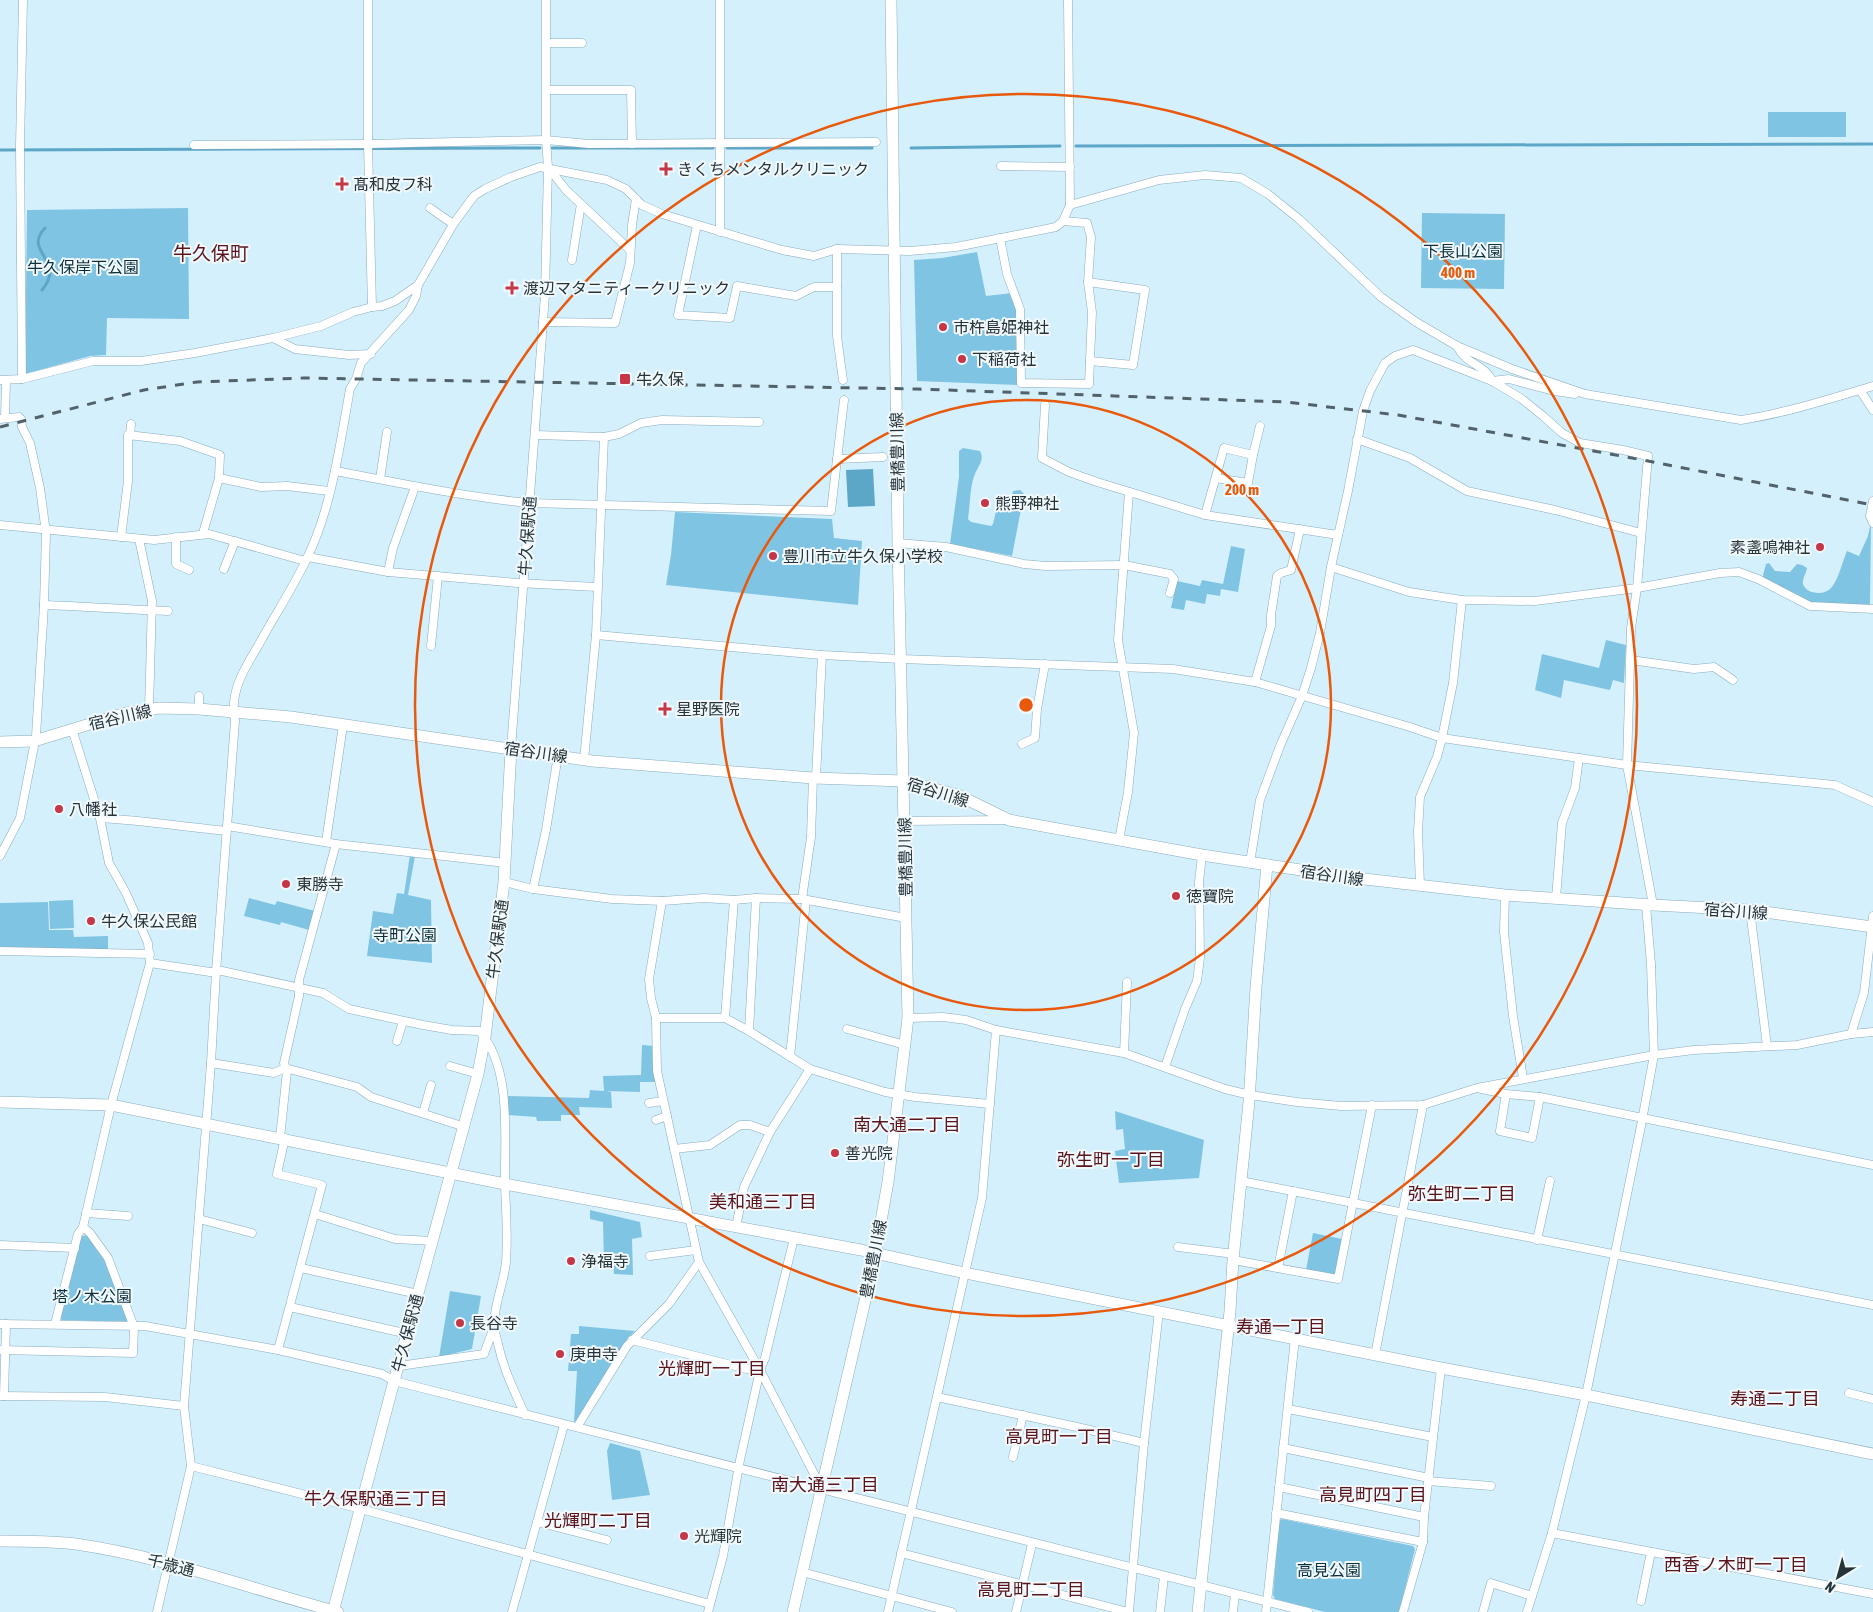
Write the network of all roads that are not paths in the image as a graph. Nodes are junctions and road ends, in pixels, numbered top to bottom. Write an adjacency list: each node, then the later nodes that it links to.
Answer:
1 (23, 0): 41 (street)
2 (368, 0): 13 (street)
3 (546, 0): 7 (street, 牛久保駅通)
4 (720, 0): 12 (street)
5 (891, 0): 30 (street, 豊橋豊川線)
6 (1068, 0): 18 (street)
7 (547, 43): 8 (street); 9 (street, 牛久保駅通)
8 (582, 43)
9 (547, 90): 10 (street, 牛久保駅通); 14 (street)
10 (546, 140): 13 (street); 14 (street); 17 (street, 牛久保駅通)
11 (876, 142): 12 (street)
12 (720, 143): 14 (street); 26 (street)
13 (368, 144): 15 (street); 35 (street)
14 (632, 144)
15 (194, 146)
16 (1001, 166): 18 (street)
17 (548, 167): 19 (street); 20 (street); 24 (street); 36 (street, 牛久保駅通)
18 (1070, 167): 21 (street)
19 (636, 200): 25 (street); 28 (street)
20 (581, 204): 28 (street); 31 (street)
21 (1070, 205): 23 (street); 38 (street)
22 (430, 208): 24 (street)
23 (1063, 221): 27 (street); 32 (street)
24 (453, 224): 33 (street)
25 (697, 224): 26 (street); 34 (street)
26 (720, 232): 29 (street)
27 (1000, 238): 30 (street); 40 (street)
28 (630, 250): 36 (street)
29 (837, 250): 30 (street); 34 (street)
30 (893, 250): 85 (street, 豊橋豊川線)
31 (572, 260)
32 (1088, 282): 40 (street); 40 (street)
33 (418, 285): 35 (street); 39 (street)
34 (837, 287): 43 (street)
35 (372, 307): 37 (street)
36 (543, 322): 56 (street, 牛久保駅通)
37 (273, 338): 39 (street); 41 (street)
38 (1457, 346): 44 (street); 47 (street)
39 (371, 354): 63 (street)
40 (1090, 361)
41 (22, 379): 42 (street)
42 (3, 380): 51 (street)
43 (842, 380)
44 (1492, 381): 47 (street); 59 (street); 79 (street)
45 (1873, 386): 46 (street)
46 (1860, 390): 47 (street); 50 (street)
47 (1585, 394)
48 (844, 400): 62 (street)
49 (1045, 405): 69 (street)
50 (1873, 410)
51 (3, 419): 77 (street)
52 (759, 422): 58 (street)
53 (131, 424): 57 (street)
54 (1260, 426): 60 (street)
55 (387, 432): 66 (street)
56 (535, 435): 58 (street); 71 (street, 牛久保駅通)
57 (130, 436): 64 (street); 81 (street)
58 (604, 437): 72 (street)
59 (1358, 440): 79 (street); 80 (street)
60 (1253, 455): 65 (street); 65 (street)
61 (883, 457): 62 (street)
62 (837, 459): 72 (street)
63 (335, 471): 66 (street); 68 (street)
64 (219, 478): 68 (street); 78 (street)
65 (1216, 478): 73 (street)
66 (380, 479): 67 (street)
67 (415, 486): 71 (street); 91 (street)
68 (329, 491): 86 (street)
69 (1129, 492): 73 (street); 87 (street)
70 (1873, 501): 74 (street)
71 (530, 503): 72 (street); 93 (street, 牛久保駅通)
72 (602, 505): 94 (street)
73 (1205, 515): 76 (street)
74 (1873, 524)
75 (0, 525): 77 (street)
76 (1300, 529): 80 (street); 110 (street)
77 (46, 530): 81 (street); 98 (street)
78 (203, 533): 82 (street); 84 (street)
79 (1641, 533): 95 (street)
80 (1338, 535): 88 (street)
81 (122, 537): 83 (street)
82 (176, 537): 83 (street); 90 (street)
83 (139, 539): 100 (street)
84 (234, 541): 86 (street); 89 (street)
85 (898, 543): 87 (street); 105 (street, 豊橋豊川線)
86 (306, 559): 91 (street); 115 (street)
87 (1124, 565): 96 (street); 108 (street)
88 (1331, 567): 97 (street); 112 (street)
89 (224, 569)
90 (190, 570)
91 (388, 572): 92 (street)
92 (438, 576): 93 (street); 103 (street)
93 (524, 583): 94 (street); 122 (street, 牛久保駅通)
94 (597, 587): 102 (street)
95 (1637, 588): 97 (street); 99 (street); 106 (street)
96 (1170, 593)
97 (1462, 600): 118 (street)
98 (44, 605): 100 (street); 119 (street)
99 (1873, 609)
100 (151, 611): 101 (street); 113 (street)
101 (168, 611)
102 (596, 635): 104 (street); 125 (street)
103 (431, 646)
104 (822, 654): 105 (street); 127 (street)
105 (901, 659): 107 (street); 128 (street, 豊橋豊川線)
106 (1631, 660): 109 (street); 126 (street)
107 (1045, 664): 108 (street); 121 (street)
108 (1123, 667): 110 (street); 134 (street)
109 (1733, 680)
110 (1255, 682): 112 (street)
111 (199, 696): 114 (street)
112 (1302, 696): 118 (street); 140 (street)
113 (149, 710): 114 (street, 宿谷川線); 117 (street, 宿谷川線)
114 (199, 710): 115 (street, 宿谷川線)
115 (234, 712): 116 (street, 宿谷川線); 133 (street)
116 (342, 725): 122 (street, 宿谷川線); 135 (street)
117 (72, 729): 119 (street, 宿谷川線); 130 (street)
118 (1442, 738): 124 (street); 143 (street)
119 (34, 741): 120 (street, 宿谷川線); 138 (street)
120 (0, 742)
121 (1022, 744)
122 (511, 749): 123 (street, 宿谷川線); 139 (street, 牛久保駅通)
123 (558, 755): 125 (street, 宿谷川線); 144 (street)
124 (1579, 758): 126 (street); 147 (street)
125 (584, 760): 127 (street, 宿谷川線)
126 (1627, 765): 129 (street); 151 (street)
127 (814, 778): 128 (street, 宿谷川線); 149 (street)
128 (904, 781): 131 (street, 宿谷川線); 132 (street, 豊橋豊川線)
129 (1873, 802)
130 (100, 818): 133 (street); 156 (street)
131 (1009, 820): 132 (street); 134 (street, 宿谷川線)
132 (904, 821): 153 (street, 豊橋豊川線)
133 (227, 829): 135 (street); 158 (street)
134 (1118, 840): 137 (street, 宿谷川線)
135 (326, 842): 136 (street)
136 (336, 844): 139 (street); 160 (street)
137 (1202, 855): 140 (street, 宿谷川線); 179 (street)
138 (0, 856)
139 (506, 863): 142 (street, 牛久保駅通)
140 (1250, 863): 141 (street, 宿谷川線)
141 (1267, 865): 143 (street, 宿谷川線); 188 (street)
142 (504, 882): 144 (street); 170 (street, 牛久保駅通)
143 (1420, 885): 145 (street, 宿谷川線)
144 (533, 889): 150 (street)
145 (1505, 895): 147 (street, 宿谷川線); 183 (street)
146 (756, 898): 148 (street); 149 (street); 167 (street)
147 (1556, 898): 151 (street, 宿谷川線)
148 (734, 900): 150 (street); 162 (street)
149 (804, 900): 153 (street); 176 (street)
150 (662, 901): 161 (street)
151 (1650, 905): 152 (street, 宿谷川線); 175 (street)
152 (1750, 910): 154 (street, 宿谷川線); 173 (street)
153 (906, 918): 163 (street, 豊橋豊川線)
154 (1872, 923): 169 (street)
155 (0, 951): 156 (street)
156 (150, 954): 157 (street)
157 (150, 963): 158 (street); 194 (street)
158 (216, 972): 160 (street); 177 (street)
159 (1128, 982): 174 (street)
160 (299, 988): 164 (street); 180 (street)
161 (656, 1018): 162 (street); 190 (street)
162 (724, 1018): 167 (street)
163 (908, 1018): 166 (street); 172 (street, 豊橋豊川線)
164 (403, 1021): 170 (street); 171 (street)
165 (847, 1029): 172 (street)
166 (996, 1030): 174 (street); 193 (street)
167 (748, 1031): 176 (street)
168 (1873, 1032): 169 (street)
169 (1851, 1034): 173 (street)
170 (485, 1037): 182 (street, 牛久保駅通); 210 (street)
171 (397, 1041)
172 (905, 1045): 187 (street, 豊橋豊川線)
173 (1767, 1046): 175 (street)
174 (1124, 1053): 179 (street)
175 (1654, 1055): 183 (street); 199 (street)
176 (790, 1057): 181 (street)
177 (211, 1063): 180 (street); 201 (street)
178 (450, 1066): 182 (street)
179 (1165, 1067): 188 (street)
180 (285, 1068): 197 (street); 204 (street)
181 (810, 1069): 187 (street); 203 (street)
182 (478, 1074): 202 (street, 牛久保駅通)
183 (1523, 1078): 185 (street)
184 (431, 1085): 197 (street)
185 (1477, 1088): 186 (street); 196 (street)
186 (1506, 1094): 189 (street); 189 (street)
187 (900, 1095): 193 (street); 229 (street, 豊橋豊川線)
188 (1250, 1095): 195 (street); 208 (street)
189 (1540, 1097): 199 (street)
190 (663, 1101): 192 (street); 198 (street)
191 (0, 1102): 194 (street)
192 (649, 1103)
193 (990, 1104): 236 (street)
194 (111, 1105): 201 (street); 213 (street)
195 (1372, 1105): 196 (street); 212 (street)
196 (1423, 1105): 214 (street)
197 (423, 1113): 202 (street)
198 (667, 1116): 200 (street); 205 (street)
199 (1642, 1118): 206 (street); 230 (street)
200 (656, 1120)
201 (206, 1125): 204 (street); 218 (street)
202 (465, 1127): 207 (street, 牛久保駅通)
203 (770, 1132): 205 (street); 220 (street)
204 (282, 1138): 207 (street); 215 (street)
205 (674, 1149): 217 (street)
206 (1873, 1165)
207 (452, 1173): 210 (street); 224 (street, 牛久保駅通)
208 (1241, 1181): 211 (street); 232 (street)
209 (1550, 1181): 223 (street)
210 (505, 1184): 217 (street); 245 (street)
211 (1292, 1191): 212 (street); 235 (street)
212 (1352, 1203): 214 (street); 235 (street)
213 (86, 1213): 216 (street); 219 (street)
214 (1402, 1213): 223 (street); 252 (street)
215 (315, 1214): 224 (street); 234 (street)
216 (128, 1216)
217 (689, 1218): 220 (street); 228 (street)
218 (198, 1219): 221 (street); 246 (street)
219 (83, 1227): 227 (street); 244 (street)
220 (736, 1227): 222 (street)
221 (252, 1234)
222 (794, 1238): 229 (street); 255 (street)
223 (1537, 1240): 230 (street)
224 (433, 1241): 237 (street, 牛久保駅通)
225 (0, 1245): 227 (street)
226 (1178, 1247): 232 (street)
227 (75, 1248): 242 (street)
228 (696, 1250): 231 (street); 233 (street)
229 (876, 1253): 236 (street); 278 (street, 豊橋豊川線)
230 (1615, 1255): 238 (street); 258 (street)
231 (650, 1256)
232 (1234, 1257): 235 (street); 243 (street)
233 (699, 1262): 249 (street); 255 (street)
234 (301, 1268): 237 (street); 239 (street)
235 (1278, 1268)
236 (965, 1273): 240 (street); 260 (street)
237 (418, 1294): 247 (street, 牛久保駅通)
238 (1873, 1305)
239 (290, 1306): 247 (street); 251 (street)
240 (1159, 1312): 243 (street); 269 (street)
241 (3, 1324): 242 (street); 250 (street)
242 (55, 1324): 244 (street)
243 (1229, 1324): 248 (street); 297 (street)
244 (134, 1327): 246 (street); 250 (street)
245 (494, 1327): 253 (street); 264 (street)
246 (190, 1334): 251 (street); 262 (street)
247 (408, 1334): 253 (street, 牛久保駅通)
248 (1295, 1338): 252 (street); 263 (street)
249 (632, 1340): 255 (street); 267 (street)
250 (2, 1350): 259 (street)
251 (278, 1350): 256 (street)
252 (1375, 1355): 254 (street)
253 (399, 1366): 256 (street, 牛久保駅通)
254 (1441, 1368): 258 (street); 268 (street)
255 (760, 1370): 274 (street); 278 (street)
256 (394, 1381): 264 (street); 279 (street, 牛久保駅通)
257 (1849, 1393): 261 (street)
258 (1586, 1395): 271 (street); 284 (street)
259 (2, 1396): 262 (street)
260 (937, 1397): 265 (street); 280 (street)
261 (1873, 1399)
262 (184, 1406): 273 (street)
263 (1288, 1409): 268 (street); 270 (street)
264 (525, 1415): 266 (street)
265 (1023, 1415): 269 (street); 272 (street)
266 (564, 1425): 267 (street); 283 (street)
267 (576, 1427): 274 (street)
268 (1433, 1437): 275 (street)
269 (1144, 1443): 293 (street)
270 (1283, 1448): 275 (street); 277 (street)
271 (1873, 1454)
272 (1013, 1457)
273 (191, 1466): 279 (street); 292 (street)
274 (740, 1468): 278 (street); 304 (street)
275 (1429, 1479): 276 (street); 282 (street)
276 (1491, 1486)
277 (1279, 1487): 281 (street); 282 (street)
278 (822, 1490): 280 (street); 294 (street, 豊橋豊川線)
279 (361, 1509): 291 (street); 306 (street, 牛久保駅通)
280 (910, 1512): 288 (street); 290 (street)
281 (1276, 1513): 287 (street); 303 (street)
282 (1424, 1517): 287 (street)
283 (537, 1522): 285 (street); 291 (street)
284 (1552, 1533): 289 (street); 301 (street)
285 (607, 1540)
286 (0, 1541): 292 (street, 千歳通)
287 (1423, 1542): 319 (street)
288 (1032, 1544): 293 (street); 296 (street)
289 (1651, 1552): 299 (street); 302 (street)
290 (901, 1553): 296 (street); 300 (street)
291 (528, 1555): 304 (street); 307 (street)
292 (168, 1564): 305 (street); 306 (street, 千歳通)
293 (1133, 1569): 295 (street); 313 (street)
294 (802, 1572): 300 (street); 309 (street, 豊橋豊川線)
295 (1164, 1576): 297 (street); 314 (street)
296 (1022, 1585): 312 (street); 313 (street)
297 (1201, 1585): 298 (street); 315 (street)
298 (1235, 1594): 303 (street); 316 (street)
299 (1873, 1594)
300 (892, 1596): 310 (street); 311 (street)
301 (1532, 1596): 320 (street); 321 (street)
302 (1640, 1601)
303 (1267, 1602): 317 (street); 318 (street)
304 (710, 1604): 308 (street)
305 (157, 1612)
306 (335, 1612)
307 (512, 1612)
308 (708, 1612)
309 (793, 1612)
310 (888, 1612)
311 (952, 1612)
312 (1016, 1612)
313 (1128, 1612)
314 (1160, 1612)
315 (1198, 1612)
316 (1233, 1612)
317 (1266, 1612)
318 (1308, 1612)
319 (1403, 1612)
320 (1484, 1612)
321 (1527, 1612)

